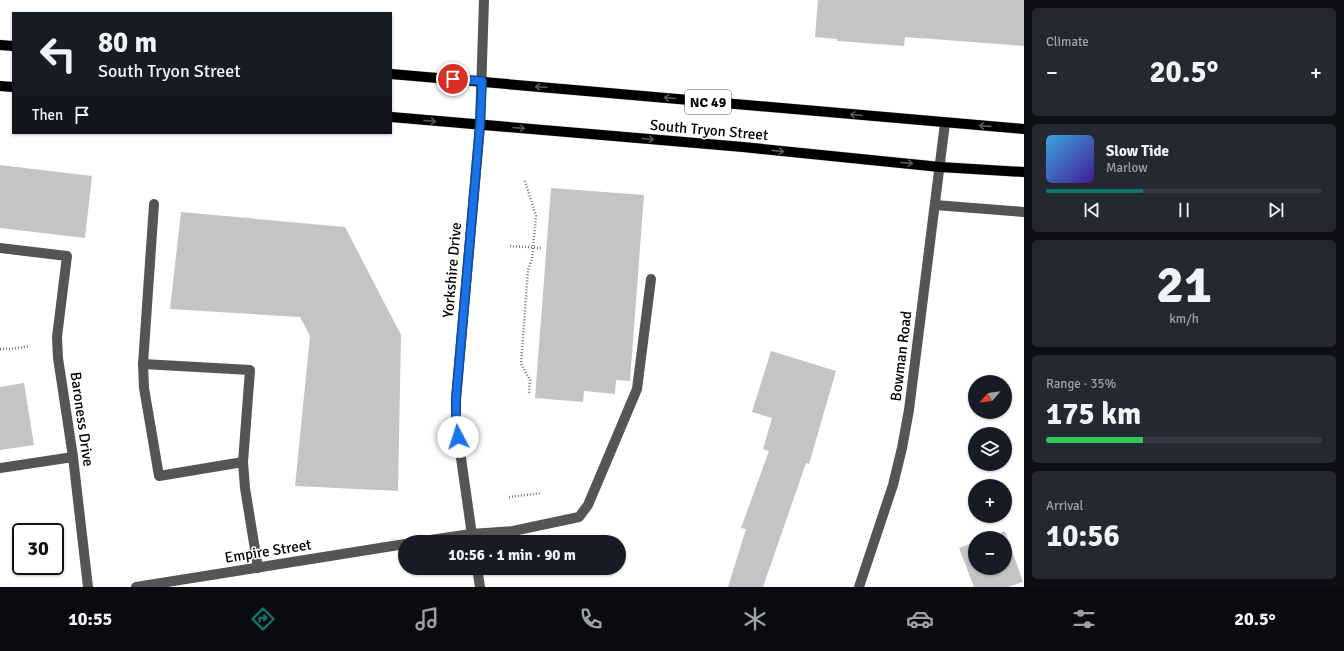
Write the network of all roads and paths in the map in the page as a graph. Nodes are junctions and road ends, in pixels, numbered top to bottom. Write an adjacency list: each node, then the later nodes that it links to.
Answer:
1 (484, 0): 5 (street, Yorkshire Drive)
2 (0, 45): 3 (main road)
3 (12, 46)
4 (392, 74): 5 (main road, South Tryon Street / NC 49)
5 (482, 81): 9 (main road, South Tryon Street / NC 49, one-way to 5); 10 (street, Yorkshire Drive)
6 (0, 86): 7 (main road)
7 (12, 87)
8 (392, 117): 10 (main road, South Tryon Street, one-way to 10)
9 (945, 123): 11 (main road, South Tryon Street / NC 49, one-way to 9); 12 (street, Bowman Road)
10 (480, 125): 12 (main road, South Tryon Street, one-way to 12); 32 (street, Yorkshire Drive)
11 (1024, 129)
12 (940, 167): 13 (main road, South Tryon Street); 16 (street, Bowman Road)
13 (1024, 172)
14 (525, 180): 19 (path)
15 (154, 204): 25 (street)
16 (935, 205): 17 (street); 40 (street, Bowman Road)
17 (1024, 212)
18 (510, 246): 19 (path)
19 (533, 247): 21 (path); 26 (path)
20 (0, 248): 27 (street, Baroness Drive)
21 (543, 248)
22 (651, 280): 33 (street)
23 (30, 346): 24 (path)
24 (0, 349)
25 (143, 364): 28 (street); 28 (street)
26 (529, 393)
27 (73, 457): 29 (street); 37 (street, Baroness Drive)
28 (243, 462): 35 (street)
29 (0, 468)
30 (541, 493): 31 (path)
31 (509, 497)
32 (472, 535)
33 (490, 535)
34 (398, 545): 35 (street, Empire Street)
35 (258, 568): 38 (street, Empire Street)
36 (478, 575): 39 (street)
37 (88, 587)
38 (136, 587)
39 (480, 587)
40 (859, 587)

